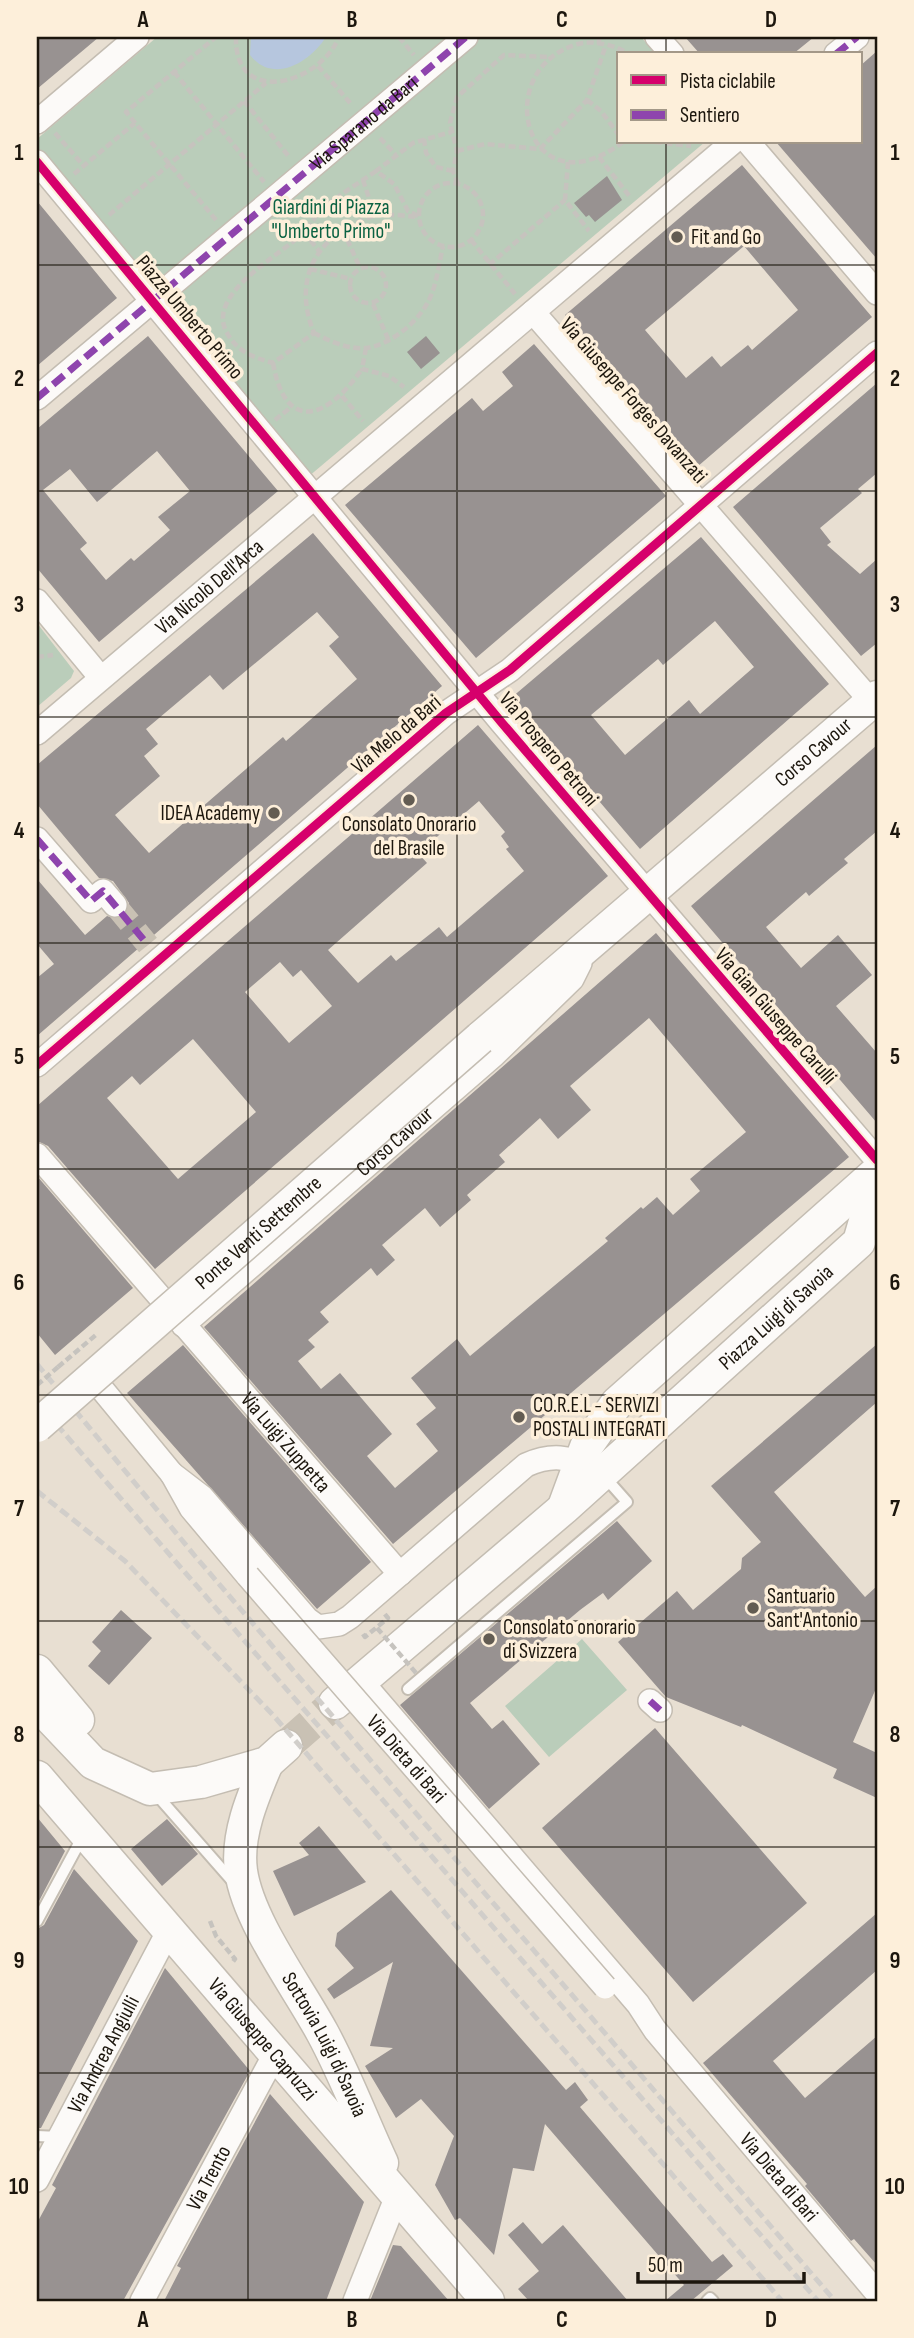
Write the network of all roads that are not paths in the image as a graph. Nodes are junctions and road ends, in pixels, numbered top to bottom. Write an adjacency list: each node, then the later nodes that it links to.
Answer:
1 (137, 37): 7 (street)
2 (466, 37): 12 (street, Via Sparano da Bari)
3 (657, 37): 5 (street)
4 (857, 37): 6 (street)
5 (670, 52)
6 (838, 52)
7 (45, 126)
8 (731, 144): 13 (street)
9 (750, 144): 11 (street)
10 (37, 162): 12 (street, Piazza Umberto Primo)
11 (877, 293)
12 (154, 300): 15 (street, Via Sparano da Bari); 16 (street, Piazza Umberto Primo)
13 (533, 312): 16 (street); 17 (street, Via Giuseppe Forges Davanzati)
14 (877, 353): 17 (street, Via Melo da Bari)
15 (37, 398)
16 (316, 496): 19 (street, Via Nicolò Dell'Arca); 20 (street, Via Prospero Petroni)
17 (701, 504): 20 (street, Via Melo da Bari); 21 (street, Via Giuseppe Forges Davanzati)
18 (37, 601): 19 (street)
19 (101, 678): 22 (street, Via Nicolò Dell'Arca)
20 (479, 692): 24 (street, Via Prospero Petroni); 28 (street, Via Melo da Bari)
21 (876, 702): 24 (main road, Corso Cavour)
22 (37, 733)
23 (37, 839): 25 (street)
24 (648, 894): 26 (main road, Corso Cavour); 30 (street, Via Gian Giuseppe Carulli)
25 (115, 905)
26 (589, 944): 27 (main road, Corso Cavour); 34 (street, Corso Cavour)
27 (480, 1038): 36 (main road, Ponte Venti Settembre, bridge)
28 (37, 1065)
29 (37, 1156): 34 (street, Via Luigi Zuppetta)
30 (877, 1160)
31 (877, 1172): 35 (main road, Piazza Luigi di Savoia)
32 (877, 1180): 33 (main road, Piazza Luigi di Savoia)
33 (868, 1244): 37 (main road, Piazza Luigi di Savoia)
34 (177, 1317): 39 (street, Via Dieta di Bari); 40 (street, Via Luigi Zuppetta)
35 (617, 1403): 37 (street); 38 (main road, Piazza Luigi di Savoia)
36 (37, 1426)
37 (643, 1435): 38 (main road, Piazza Luigi di Savoia)
38 (591, 1468): 40 (street); 42 (main road, Piazza Luigi di Savoia); 43 (lane)
39 (172, 1474): 40 (street, Via Dieta di Bari); 53 (street, Via Dieta di Bari, bridge)
40 (400, 1574)
41 (37, 1671): 46 (main road)
42 (360, 1681): 44 (main road); 53 (street, Via Dieta di Bari)
43 (408, 1689)
44 (335, 1703)
45 (37, 1704): 46 (main road, Sottovia Luigi di Savoia)
46 (108, 1768): 48 (main road, Sottovia Luigi di Savoia)
47 (37, 1777): 49 (main road, Via Giuseppe Capruzzi)
48 (150, 1788): 50 (lane, Sottovia Luigi di Savoia); 50 (main road, Sottovia Luigi di Savoia)
49 (85, 1833): 51 (lane); 52 (main road, Via Giuseppe Capruzzi)
50 (247, 1897): 57 (main road, Sottovia Luigi di Savoia)
51 (37, 1921)
52 (169, 1930): 54 (main road, Via Giuseppe Capruzzi); 55 (street, Via Andrea Angiulli)
53 (655, 2030): 58 (street, Via Dieta di Bari)
54 (275, 2054): 57 (main road, Via Giuseppe Capruzzi); 59 (street, Via Trento)
55 (48, 2136): 56 (street, Via Andrea Angiulli)
56 (37, 2180)
57 (397, 2196): 60 (street); 61 (main road, Via Giuseppe Capruzzi)
58 (877, 2293)
59 (142, 2301)
60 (355, 2301)
61 (488, 2301)
62 (707, 2301): 63 (lane)
63 (713, 2301)

